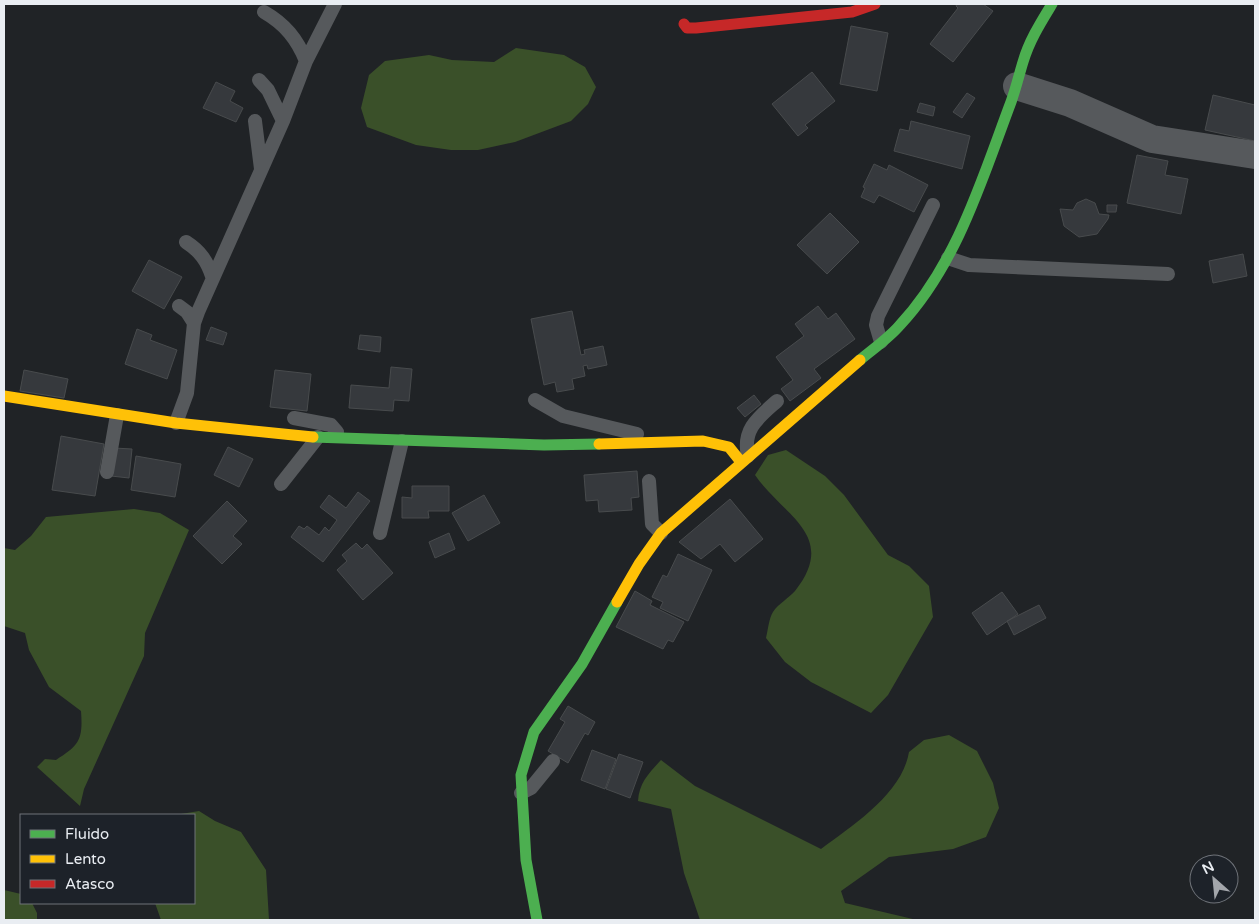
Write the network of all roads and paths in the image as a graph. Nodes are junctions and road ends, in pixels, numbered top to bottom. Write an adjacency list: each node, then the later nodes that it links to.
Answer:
1 (335, 4): 8 (lane)
2 (785, 4): 6 (lane)
3 (875, 4): 6 (street)
4 (1052, 4): 10 (street)
5 (264, 12): 8 (lane)
6 (788, 18): 7 (street)
7 (684, 24)
8 (306, 61): 12 (lane)
9 (259, 80): 12 (lane)
10 (1017, 86): 13 (street); 17 (street)
11 (254, 121): 14 (lane)
12 (284, 121): 14 (lane)
13 (1255, 155)
14 (261, 170): 19 (lane)
15 (933, 205): 22 (lane)
16 (186, 242): 19 (lane)
17 (948, 258): 18 (lane); 22 (street)
18 (1168, 274)
19 (212, 276): 21 (lane)
20 (180, 306): 21 (lane)
21 (194, 323): 28 (lane)
22 (882, 342): 33 (street)
23 (4, 396): 26 (street)
24 (535, 400): 32 (lane)
25 (777, 401): 33 (lane)
26 (117, 415): 28 (street); 34 (lane)
27 (294, 418): 30 (lane)
28 (176, 423): 29 (street)
29 (318, 437): 30 (street); 36 (lane)
30 (342, 438): 31 (street)
31 (402, 441): 32 (street); 37 (lane)
32 (650, 443): 33 (street)
33 (745, 459): 38 (street)
34 (107, 472)
35 (649, 481): 38 (lane)
36 (281, 484)
37 (380, 534)
38 (661, 534): 40 (street)
39 (553, 761): 40 (lane)
40 (520, 794): 41 (street)
41 (537, 920)

